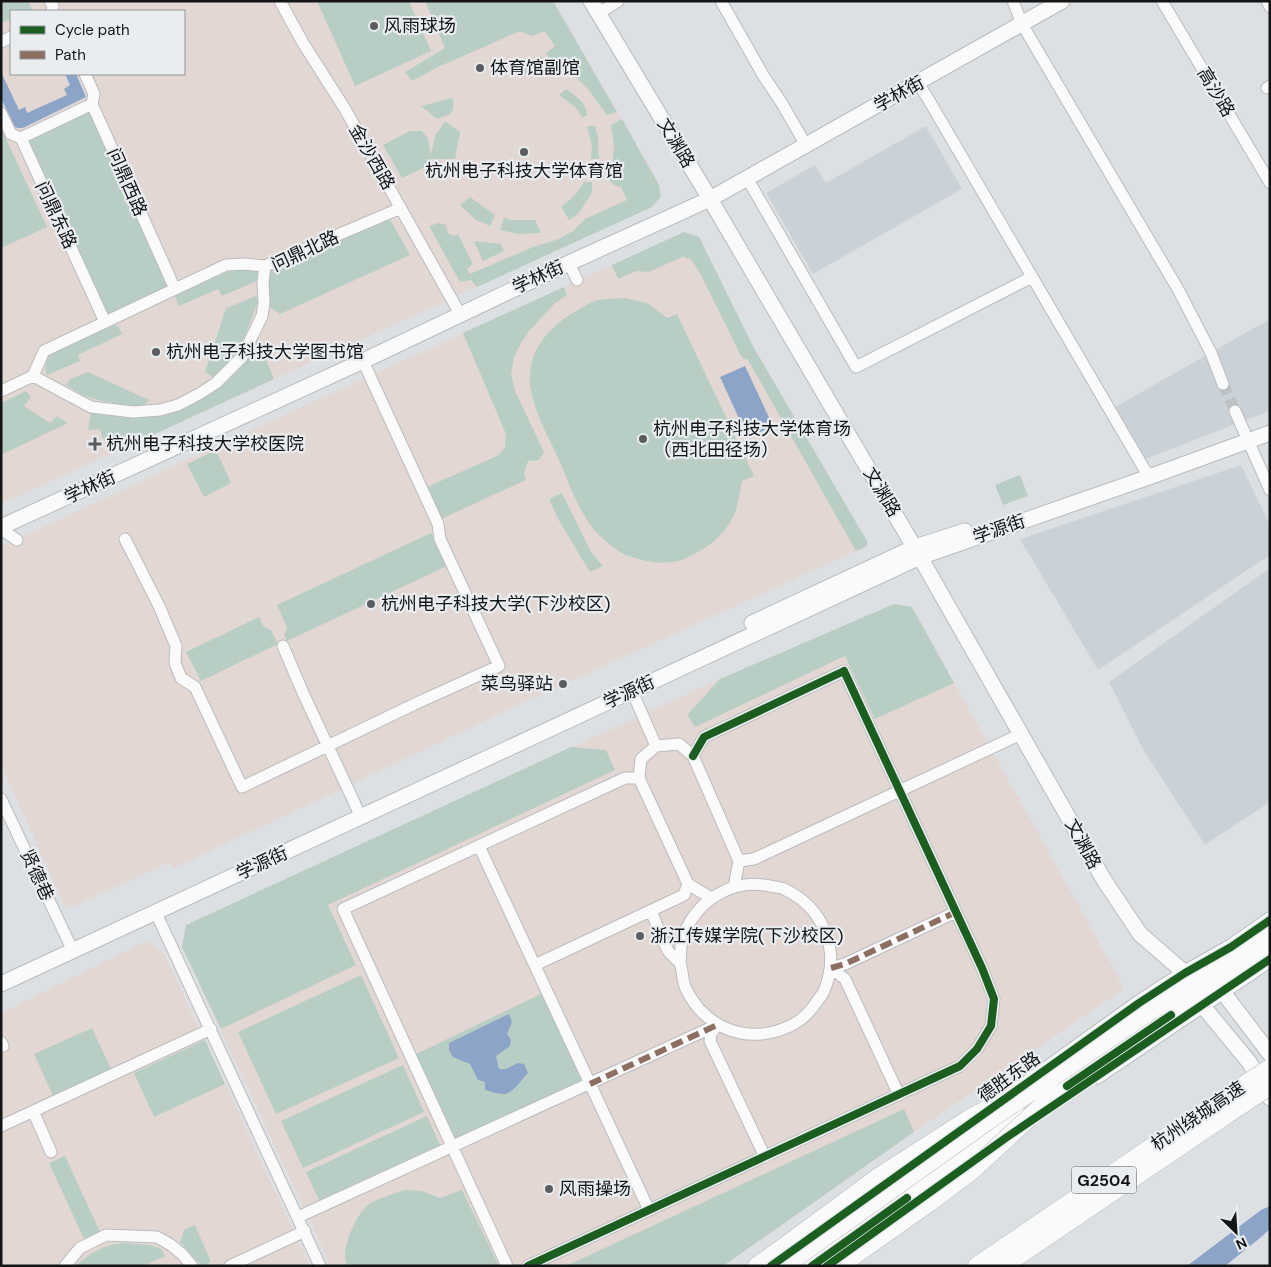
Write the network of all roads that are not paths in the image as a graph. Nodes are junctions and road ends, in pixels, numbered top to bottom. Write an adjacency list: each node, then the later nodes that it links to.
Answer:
1 (280, 1): 20 (street, 金沙西路)
2 (618, 1): 8 (street)
3 (721, 1): 16 (street)
4 (1013, 1): 10 (street)
5 (1062, 1): 10 (main road, 学林街)
6 (1162, 1): 18 (street, 高沙路)
7 (1267, 1): 9 (street)
8 (595, 7): 19 (main road, 文渊路)
9 (1270, 7)
10 (1022, 24): 12 (main road, 学林街); 30 (street)
11 (85, 75): 13 (street, 问鼎西路)
12 (918, 83): 16 (main road, 学林街); 23 (street)
13 (92, 104): 15 (street); 25 (street, 问鼎西路)
14 (1, 113): 15 (street, 问鼎东路)
15 (21, 138): 27 (street, 问鼎东路)
16 (806, 145): 17 (main road, 学林街)
17 (747, 178): 19 (main road, 学林街); 23 (street)
18 (1270, 183)
19 (710, 199): 21 (main road, 学林街); 41 (main road, 文渊路)
20 (401, 208): 22 (street, 问鼎北路); 26 (street, 金沙西路)
21 (569, 263): 24 (street); 26 (main road, 学林街)
22 (265, 266): 25 (street); 29 (street, 问鼎北路)
23 (1032, 277): 36 (street)
24 (577, 280)
25 (175, 289): 27 (street)
26 (460, 314): 28 (main road, 学林街)
27 (105, 322): 29 (street)
28 (363, 360): 38 (main road, 学林街); 45 (street)
29 (33, 376): 31 (street)
30 (1224, 384)
31 (1, 391)
32 (1235, 411): 35 (street)
33 (1270, 425): 35 (main road, 学源街)
34 (1270, 433): 35 (main road, 学源街)
35 (1246, 438): 36 (main road, 学源街); 37 (street)
36 (1147, 473): 41 (main road, 学源街)
37 (1270, 490)
38 (1, 528): 39 (street)
39 (17, 540)
40 (125, 540): 45 (street)
41 (918, 552): 43 (main road, 学源街); 44 (main road, 文渊路); 51 (main road, 学源街)
42 (283, 646): 45 (street)
43 (632, 691): 46 (street); 51 (main road, 学源街)
44 (1021, 734): 49 (street); 68 (main road, 文渊路)
45 (328, 745): 51 (street)
46 (656, 746): 47 (street); 48 (street)
47 (693, 756): 49 (street); 53 (street)
48 (639, 778): 52 (street); 54 (street)
49 (900, 791): 53 (street); 59 (street)
50 (1, 799): 62 (street, 贤德巷)
51 (359, 813): 58 (main road, 学源街); 62 (main road, 学源街)
52 (479, 846): 66 (street); 85 (street)
53 (740, 861): 55 (street)
54 (688, 884): 56 (street); 57 (street)
55 (734, 887): 56 (street); 67 (street)
56 (711, 898): 65 (street)
57 (651, 911): 65 (street); 66 (street)
58 (156, 912): 62 (main road, 学源街); 74 (street)
59 (956, 912): 67 (street); 81 (street)
60 (1270, 920): 68 (main road, 德胜东路)
61 (1270, 930): 76 (highway, bridge)
62 (71, 947): 69 (main road, 学源街); 70 (main road, 学源街)
63 (1270, 948): 80 (highway, bridge)
64 (1270, 959): 71 (main road)
65 (680, 963): 73 (street)
66 (535, 966): 78 (street)
67 (831, 968): 73 (street); 81 (street)
68 (1185, 973): 71 (main road); 72 (main road); 98 (main road, 德胜东路)
69 (1, 974)
70 (1, 984)
71 (1222, 991): 72 (main road); 75 (main road)
72 (1202, 1005): 82 (main road); 101 (main road)
73 (717, 1025): 78 (street); 87 (street)
74 (211, 1029): 83 (street); 89 (street)
75 (1270, 1054)
76 (1082, 1058): 97 (highway, bridge); 99 (highway, bridge)
77 (1270, 1068): 103 (highway, 杭州绕城高速 / G2504, bridge)
78 (590, 1084): 85 (street); 88 (street)
79 (1270, 1086): 104 (highway, 杭州绕城高速 / G2504, bridge)
80 (1055, 1094): 100 (highway, bridge); 102 (highway, bridge)
81 (899, 1095): 87 (street)
82 (1270, 1098)
83 (33, 1111): 84 (street); 86 (street)
84 (1, 1126)
85 (452, 1147): 89 (street); 95 (street)
86 (51, 1152)
87 (765, 1157): 88 (street)
88 (649, 1210): 96 (street)
89 (298, 1217): 90 (street)
90 (305, 1230): 93 (street); 94 (street)
91 (65, 1266): 92 (street)
92 (192, 1266)
93 (230, 1266)
94 (320, 1266)
95 (507, 1266)
96 (528, 1266)
97 (757, 1266)
98 (771, 1266)
99 (784, 1266)
100 (812, 1266)
101 (827, 1266)
102 (839, 1266)
103 (977, 1266)
104 (1003, 1266)

